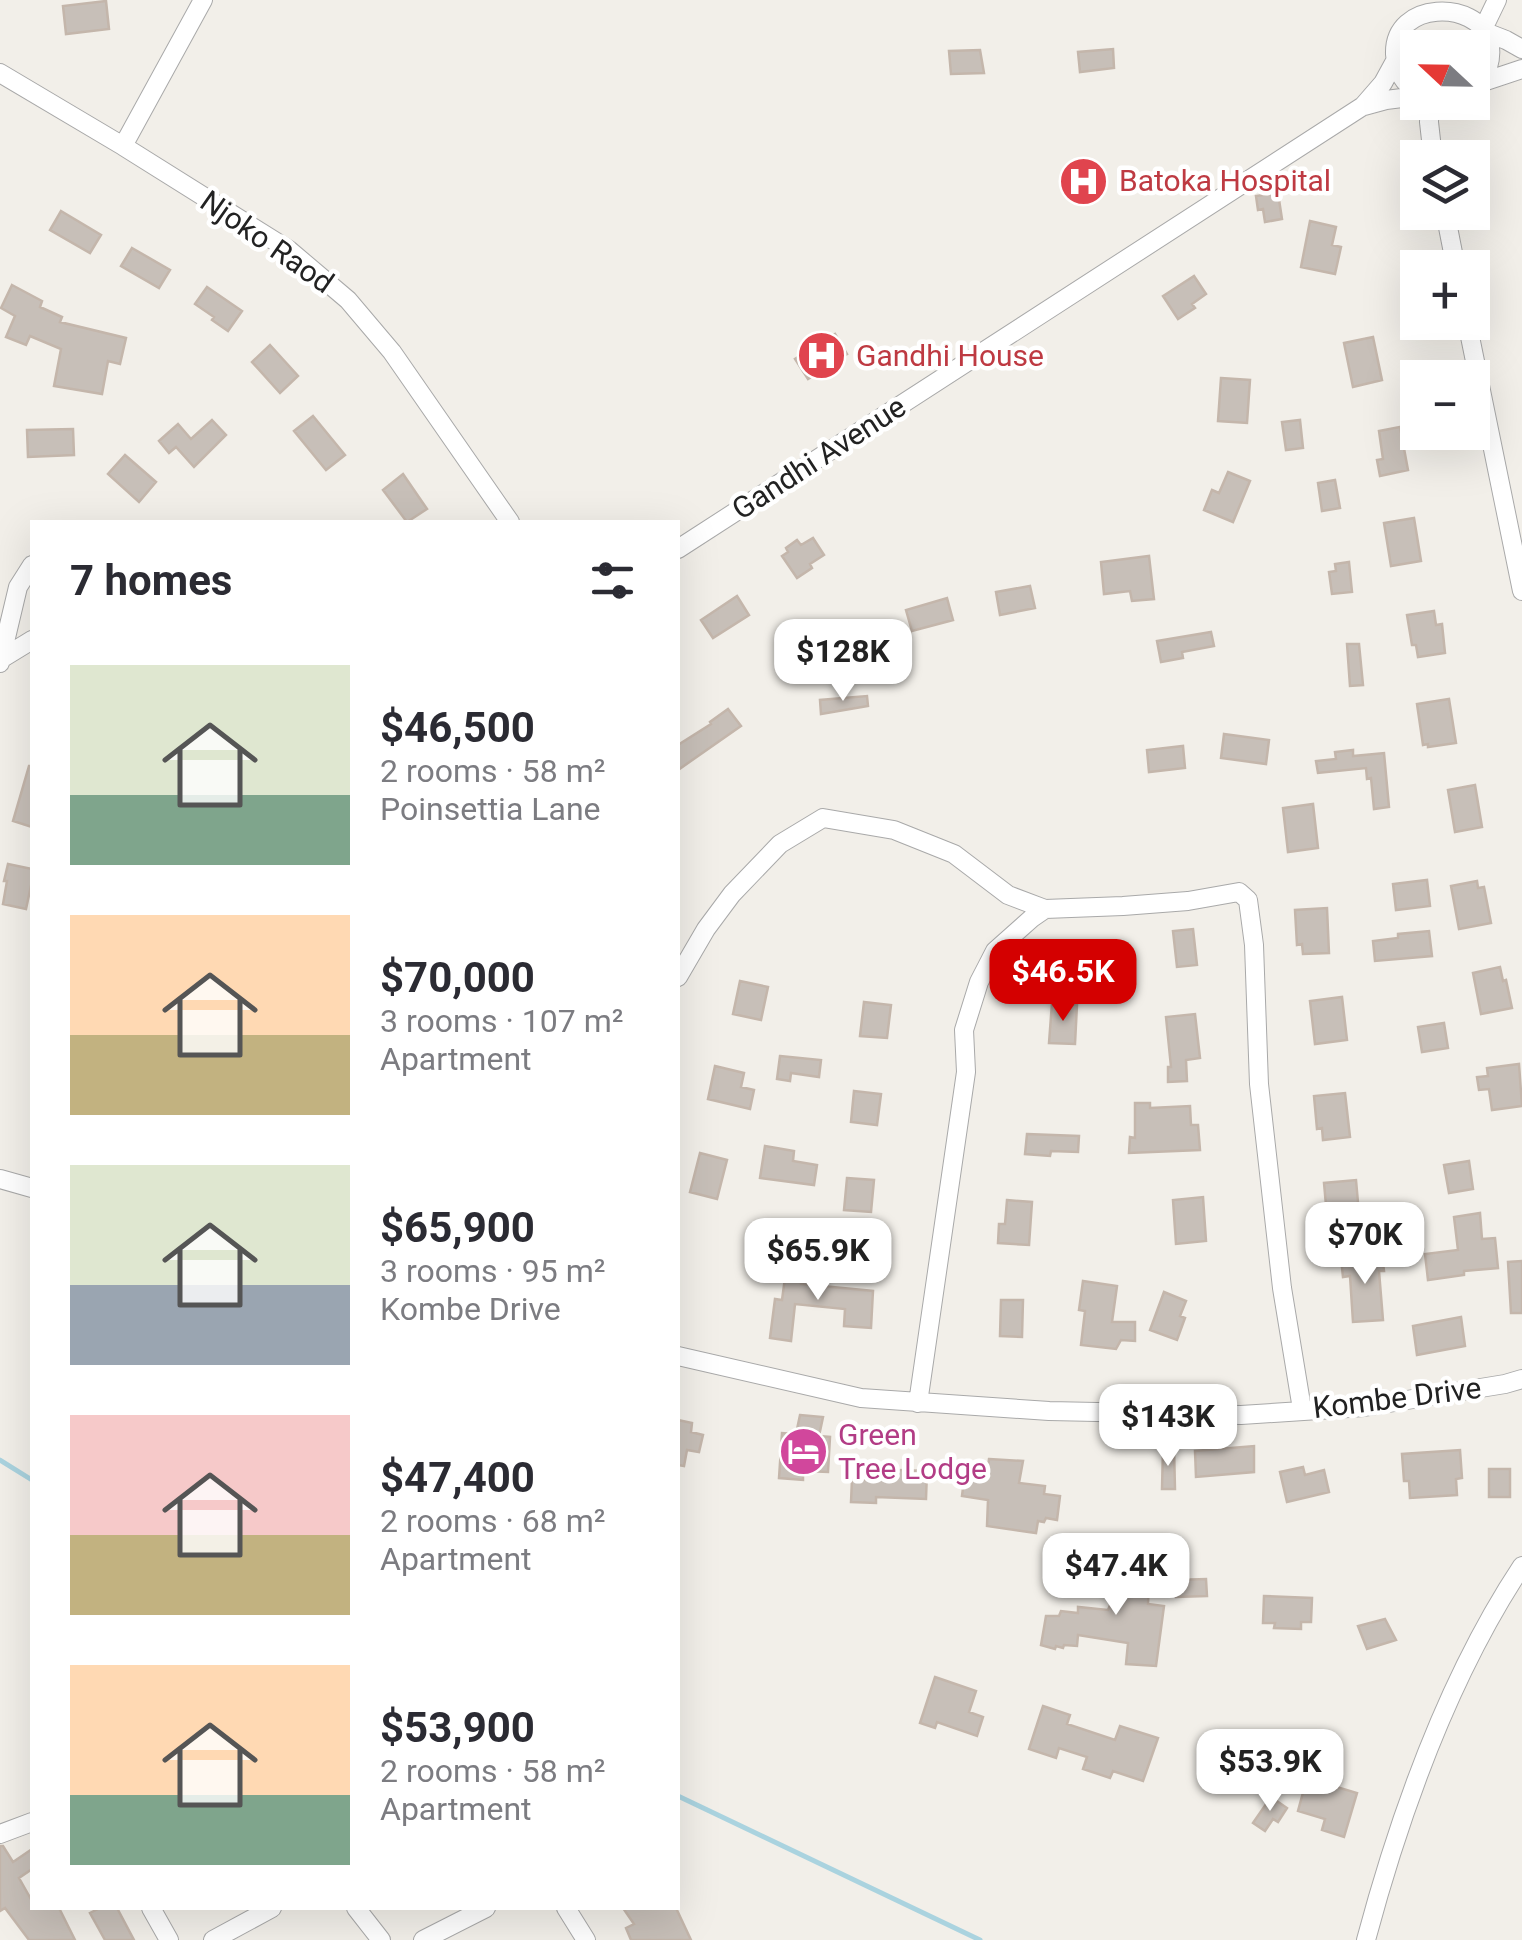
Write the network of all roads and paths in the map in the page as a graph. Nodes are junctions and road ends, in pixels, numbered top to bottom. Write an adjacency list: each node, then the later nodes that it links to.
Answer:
1 (203, 0): 14 (street)
2 (1497, 0): 4 (street)
3 (1425, 5): 4 (street); 7 (street, Gandhi Avenue)
4 (1486, 30)
5 (1490, 32): 6 (street)
6 (1522, 49)
7 (1395, 62): 10 (street); 13 (street, Gandhi Avenue)
8 (1522, 70): 11 (street)
9 (0, 73): 14 (street, Njoko Raod)
10 (1400, 75)
11 (1490, 81)
12 (1400, 98): 13 (street, Gandhi Avenue)
13 (1363, 106): 17 (street, Gandhi Avenue)
14 (123, 146): 16 (street, Njoko Raod)
15 (1472, 340): 19 (street)
16 (509, 520)
17 (680, 549)
18 (30, 568): 21 (street)
19 (1522, 591)
20 (30, 641): 21 (street)
21 (0, 661)
22 (1046, 909): 23 (street); 28 (street); 29 (street)
23 (680, 974)
24 (0, 1179): 25 (street)
25 (30, 1187)
26 (680, 1356): 28 (street, Kombe Drive)
27 (1522, 1379): 29 (street, Kombe Drive)
28 (918, 1403): 29 (street, Kombe Drive)
29 (1302, 1409)
30 (1522, 1566): 43 (street)
31 (30, 1823): 32 (street)
32 (0, 1834)
33 (152, 1910): 38 (street)
34 (268, 1910): 39 (street)
35 (358, 1910): 40 (street)
36 (482, 1910): 41 (street)
37 (567, 1910): 42 (street)
38 (169, 1940)
39 (213, 1940)
40 (382, 1940)
41 (423, 1940)
42 (586, 1940)
43 (1366, 1940)

